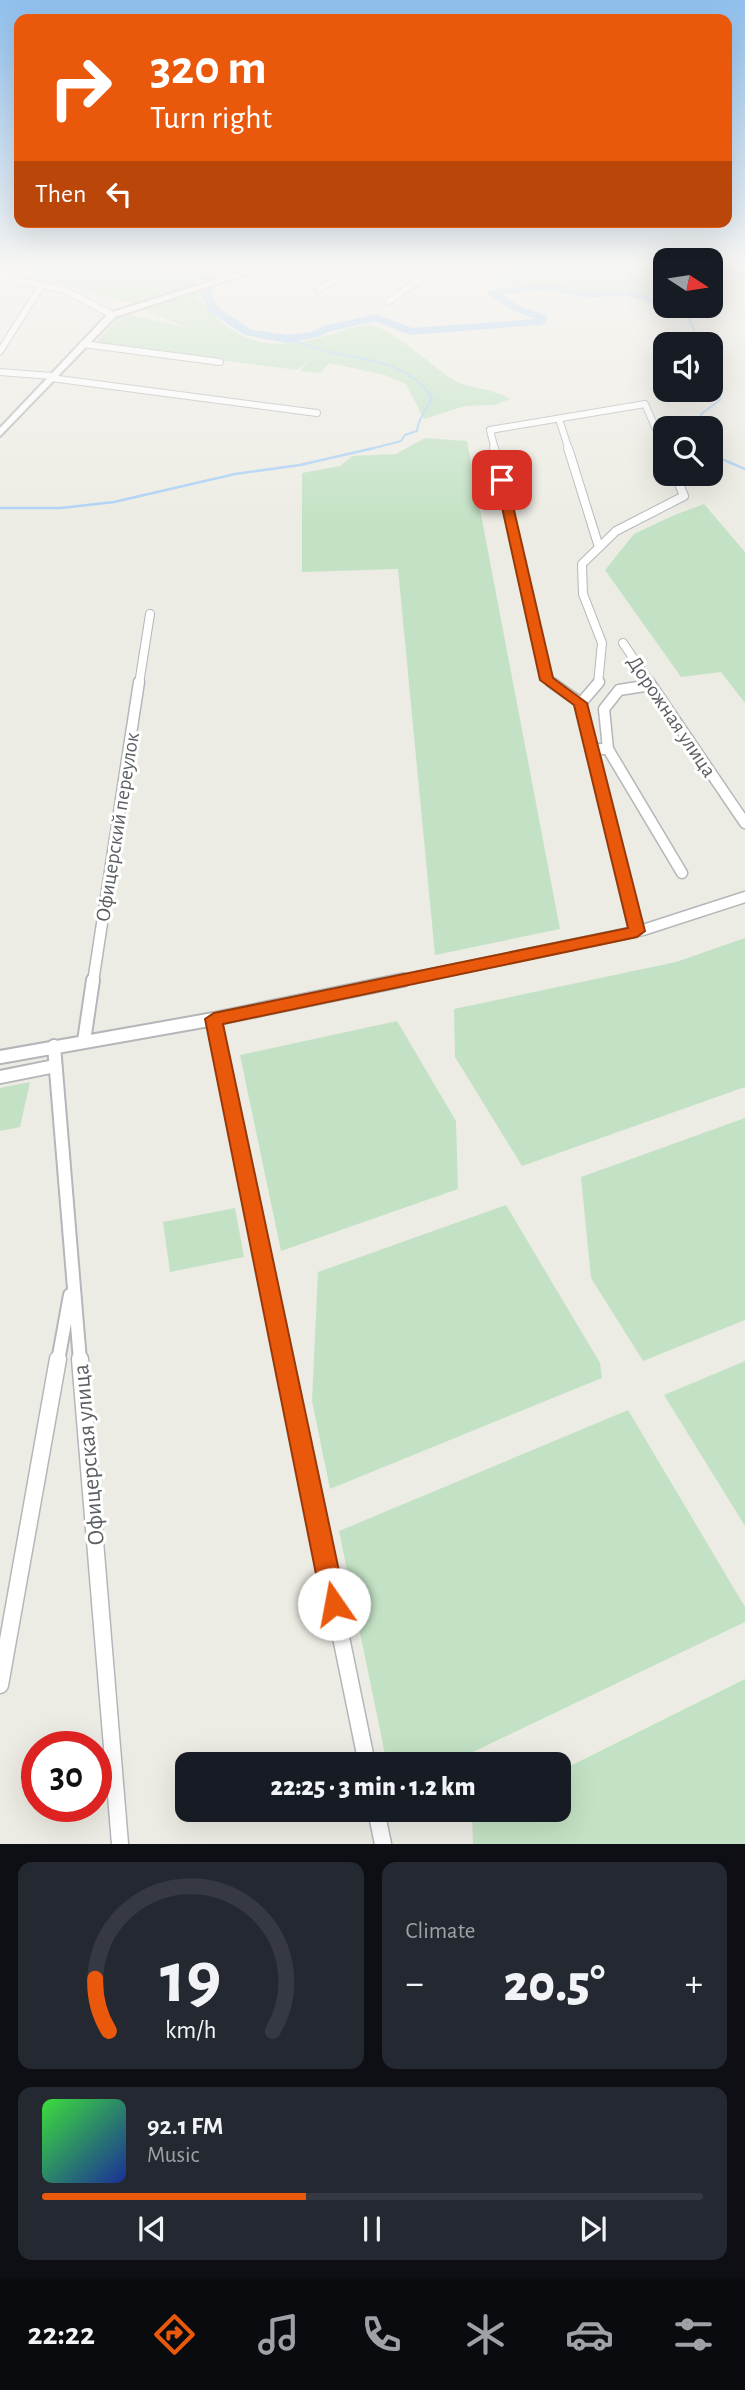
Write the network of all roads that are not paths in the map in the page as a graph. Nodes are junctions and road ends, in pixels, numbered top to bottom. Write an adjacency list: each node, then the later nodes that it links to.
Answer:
1 (75, 352): 5 (street)
2 (144, 352): 3 (street)
3 (220, 362)
4 (0, 372): 5 (street)
5 (52, 377): 6 (street); 9 (street)
6 (317, 413)
7 (559, 419): 11 (street)
8 (653, 423): 15 (street)
9 (0, 433)
10 (680, 486): 11 (street)
11 (598, 544): 15 (street)
12 (150, 614): 23 (street, Офицерский переулок)
13 (622, 643): 14 (street, Дорожная улица)
14 (651, 685): 17 (street); 18 (street, Дорожная улица)
15 (581, 703): 16 (street)
16 (592, 749): 17 (street); 21 (street)
17 (608, 749): 19 (street)
18 (745, 823)
19 (682, 873)
20 (745, 897): 21 (street)
21 (637, 931): 22 (street)
22 (214, 1019): 23 (street); 30 (street)
23 (85, 1041): 24 (street)
24 (54, 1046): 25 (street); 26 (street, Офицерская улица)
25 (0, 1057)
26 (55, 1066): 27 (street); 28 (street, Офицерская улица)
27 (0, 1077)
28 (73, 1278): 29 (street); 32 (street, Офицерская улица)
29 (0, 1685)
30 (365, 1752)
31 (378, 1822): 33 (street)
32 (120, 1844)
33 (383, 1844)

